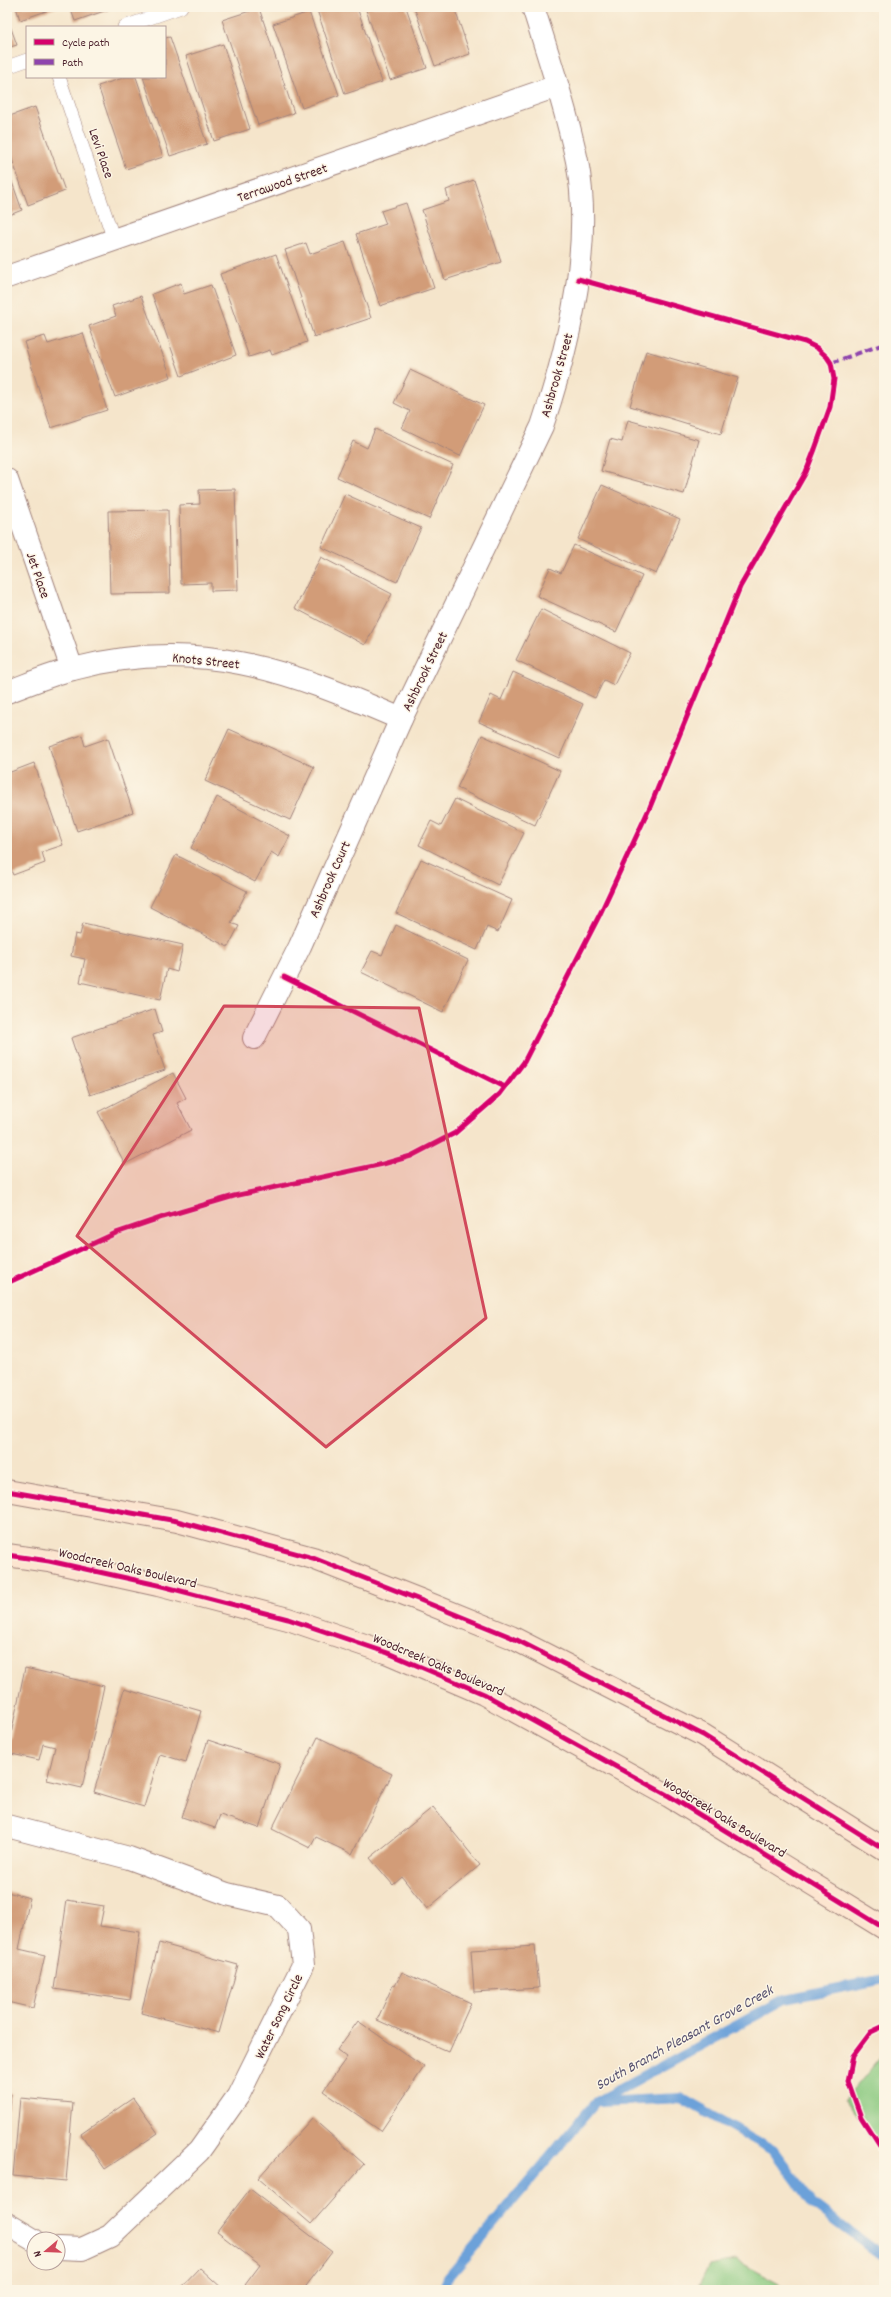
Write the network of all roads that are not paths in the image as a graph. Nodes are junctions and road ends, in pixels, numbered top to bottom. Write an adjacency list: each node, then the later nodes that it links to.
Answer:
1 (181, 7): 3 (lane)
2 (533, 7): 7 (street, Ashbrook Street)
3 (127, 26)
4 (26, 60): 5 (lane)
5 (7, 67)
6 (59, 78): 8 (lane, Levi Place)
7 (557, 86): 8 (street, Terrawood Street); 13 (street, Ashbrook Street)
8 (114, 240): 9 (street, Terrawood Street)
9 (7, 277)
10 (7, 480): 11 (street, Jet Place)
11 (72, 669): 12 (street, Knots Street); 13 (street, Knots Street)
12 (7, 692)
13 (401, 719): 14 (street, Ashbrook Court)
14 (254, 1038)
15 (7, 1492): 18 (main road)
16 (7, 1555): 19 (main road, Woodcreek Oaks Boulevard)
17 (7, 1826): 22 (street, Water Song Circle)
18 (884, 1849)
19 (884, 1928)
20 (7, 2224): 21 (street)
21 (26, 2235)
22 (66, 2248)

